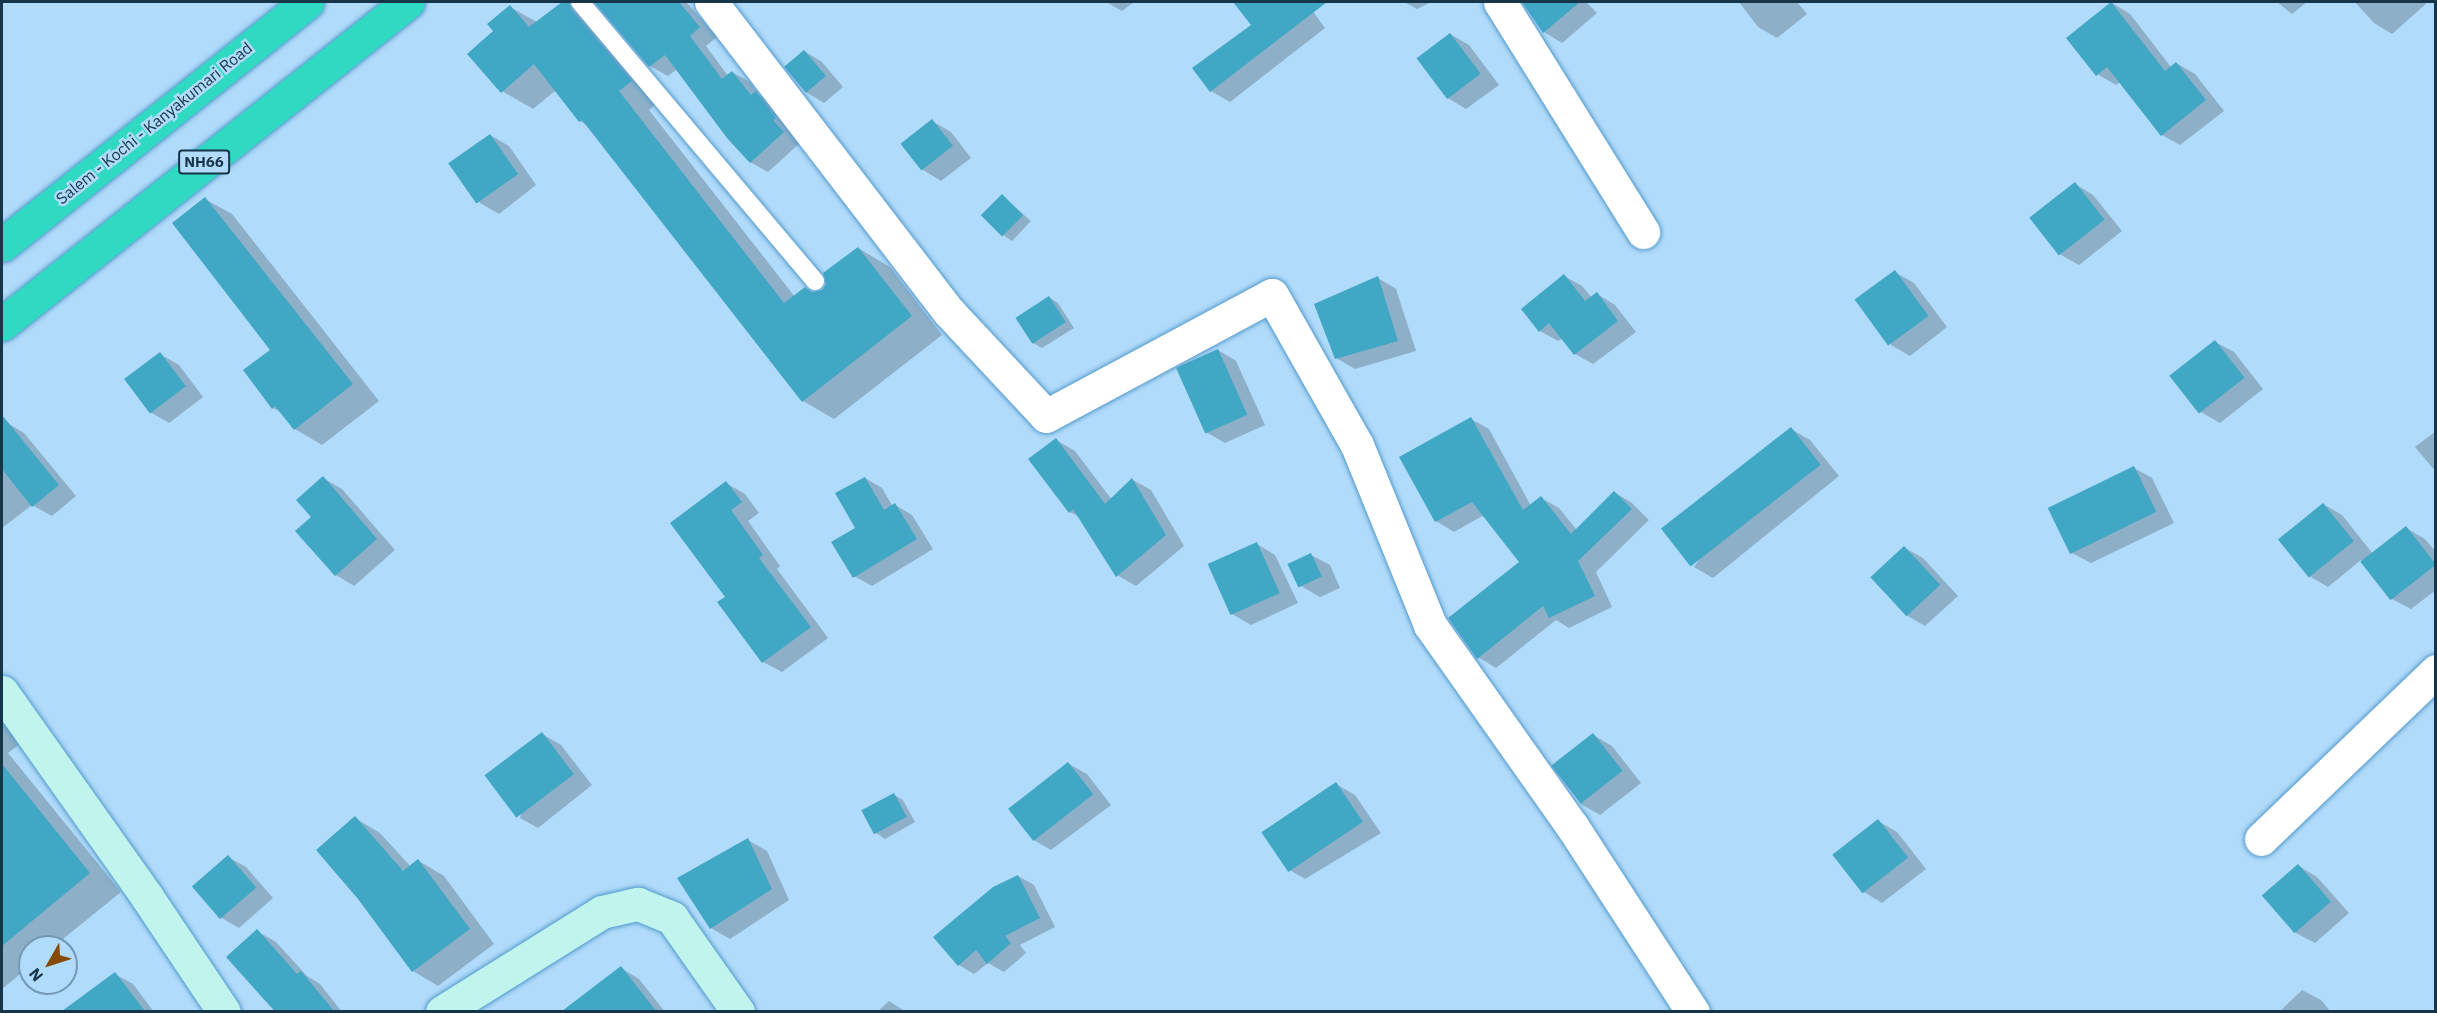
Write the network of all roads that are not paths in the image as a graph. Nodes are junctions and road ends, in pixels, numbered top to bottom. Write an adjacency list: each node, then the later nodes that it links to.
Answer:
1 (307, 2): 7 (highway, Salem - Kochi - Kanyakumari Road)
2 (408, 2): 9 (highway, NH66)
3 (580, 2): 8 (lane)
4 (711, 2): 16 (street)
5 (1500, 2): 6 (street)
6 (1643, 232)
7 (2, 245)
8 (815, 281)
9 (2, 324)
10 (2436, 671): 12 (street)
11 (2, 692): 13 (street)
12 (2261, 838)
13 (224, 1011)
14 (442, 1011): 15 (street)
15 (738, 1011)
16 (1693, 1011)

